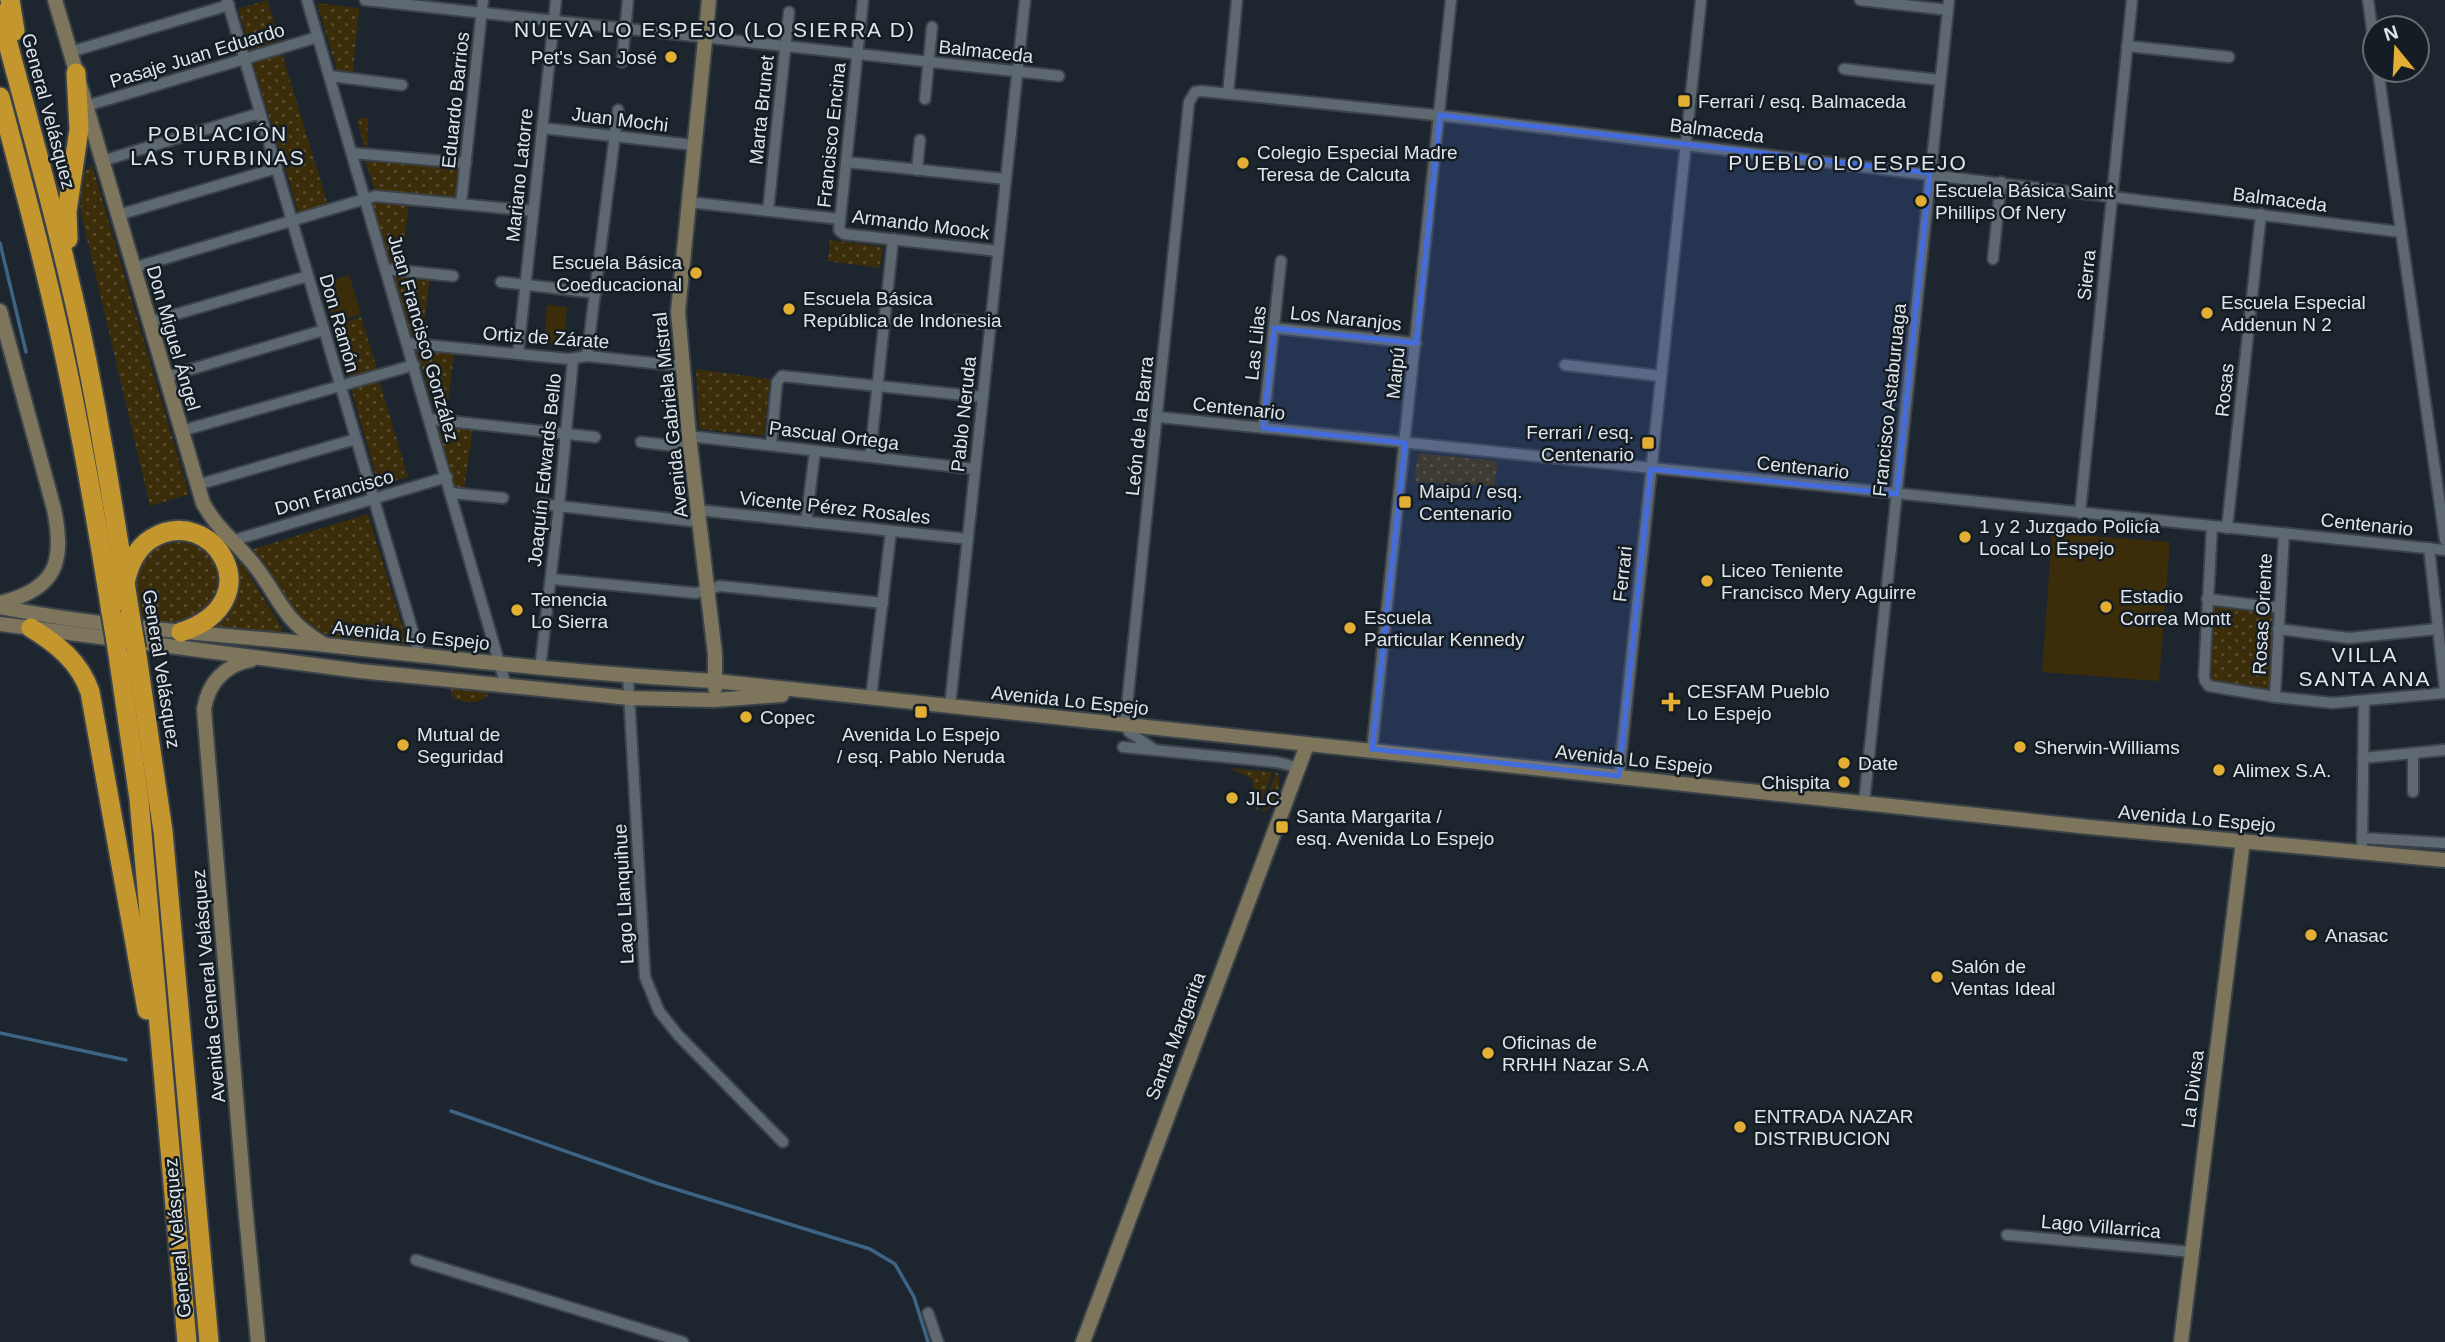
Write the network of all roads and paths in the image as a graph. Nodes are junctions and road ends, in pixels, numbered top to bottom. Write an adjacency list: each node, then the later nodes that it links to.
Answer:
1 (10, 0): 44 (highway)
2 (55, 0): 29 (main road, Don Miguel Ángel)
3 (307, 0): 25 (street, Juan Francisco González)
4 (365, 0): 17 (street, Balmaceda)
5 (484, 0): 20 (street, Eduardo Barrios)
6 (556, 0): 22 (street, Mariano Latorre)
7 (628, 0): 24 (street)
8 (709, 0): 26 (main road, Avenida Gabriela Mistral)
9 (863, 0): 30 (street, Francisco Encina)
10 (1025, 0): 36 (street, Pablo Neruda)
11 (1237, 0): 45 (street)
12 (1451, 0): 52 (street, Maipú)
13 (1700, 0): 57 (street, Ferrari)
14 (1860, 0): 18 (street)
15 (2132, 0): 28 (street, Sierra)
16 (228, 2): 29 (street); 32 (street, Don Ramón)
17 (412, 2): 20 (street, Balmaceda)
18 (1948, 5): 40 (street, Francisco Astaburuaga)
19 (789, 12): 27 (street, Marta Brunet)
20 (482, 13): 22 (street, Balmaceda); 62 (street, Eduardo Barrios)
21 (0, 14): 44 (highway, General Velásquez)
22 (554, 21): 24 (street, Balmaceda); 53 (street, Mariano Latorre)
23 (932, 27): 34 (street)
24 (625, 29): 26 (street, Balmaceda); 33 (street)
25 (318, 37): 32 (street, Pasaje Juan Eduardo); 38 (street, Juan Francisco González)
26 (705, 37): 27 (street, Balmaceda); 58 (main road, Avenida Gabriela Mistral)
27 (786, 46): 30 (street, Balmaceda); 73 (street, Marta Brunet)
28 (2127, 46): 31 (street); 68 (street, Sierra)
29 (70, 52): 37 (main road, Don Miguel Ángel)
30 (857, 54): 34 (street, Balmaceda); 61 (street, Francisco Encina)
31 (2229, 57)
32 (245, 59): 48 (street, Pasaje Juan Eduardo); 51 (street, Don Ramón)
33 (622, 62)
34 (929, 62): 36 (street, Balmaceda); 47 (street)
35 (1844, 69): 40 (street)
36 (1017, 72): 39 (street, Balmaceda); 66 (street, Pablo Neruda)
37 (76, 73): 48 (main road, Don Miguel Ángel); 95 (highway)
38 (330, 76): 42 (street); 59 (street, Juan Francisco González)
39 (1059, 76)
40 (1940, 80): 65 (street, Francisco Astaburuaga)
41 (2380, 84): 79 (street)
42 (402, 85)
43 (1195, 92): 45 (street, Balmaceda); 111 (street, León de la Barra)
44 (22, 94): 95 (highway, General Velásquez)
45 (1228, 94): 52 (street, Balmaceda)
46 (0, 97): 54 (highway, General Velásquez)
47 (925, 99)
48 (86, 106): 60 (main road, Don Miguel Ángel)
49 (618, 110): 55 (street, Joaquín Edwards Bello)
50 (0, 113): 54 (highway)
51 (260, 113): 60 (street); 63 (street, Don Ramón)
52 (1440, 115): 57 (street, Balmaceda); 99 (street, Maipú)
53 (542, 128): 55 (street, Juan Mochi); 72 (street, Mariano Latorre)
54 (9, 131): 153 (highway, General Velásquez)
55 (615, 136): 58 (street, Juan Mochi); 90 (street, Joaquín Edwards Bello)
56 (920, 140): 64 (street)
57 (1685, 144): 65 (street, Balmaceda); 106 (street, Ferrari)
58 (694, 145): 70 (main road, Avenida Gabriela Mistral)
59 (352, 153): 62 (street); 69 (street, Juan Francisco González)
60 (102, 161): 75 (main road, Don Miguel Ángel)
61 (846, 162): 64 (street); 76 (street, Francisco Encina)
62 (466, 163): 71 (street, Eduardo Barrios)
63 (277, 168): 75 (street); 77 (street, Don Ramón)
64 (917, 170): 66 (street)
65 (1930, 173): 67 (street, Balmaceda); 129 (street, Francisco Astaburuaga)
66 (1006, 178): 81 (street, Pablo Neruda)
67 (2001, 182): 68 (street, Balmaceda); 82 (street)
68 (2112, 196): 74 (street, Balmaceda); 134 (street, Sierra)
69 (365, 199): 71 (street); 77 (street); 85 (street, Juan Francisco González)
70 (688, 202): 73 (street, Armando Moock); 105 (main road, Avenida Gabriela Mistral)
71 (461, 204): 72 (street)
72 (533, 211): 89 (street, Mariano Latorre)
73 (768, 211): 76 (street, Armando Moock)
74 (2260, 214): 79 (street, Balmaceda); 138 (street, Rosas)
75 (118, 215): 84 (main road, Don Miguel Ángel)
76 (840, 219): 78 (street, Francisco Encina)
77 (292, 222): 84 (street); 86 (street, Don Ramón)
78 (840, 232): 80 (street, Armando Moock)
79 (2401, 232): 142 (street)
80 (893, 239): 81 (street, Armando Moock); 109 (street)
81 (998, 251): 94 (street, Pablo Neruda)
82 (1993, 259)
83 (1281, 261): 96 (street, Las Lilas)
84 (133, 268): 93 (main road, Don Miguel Ángel)
85 (386, 269): 87 (street); 98 (street, Juan Francisco González)
86 (308, 276): 93 (street); 97 (street, Don Ramón)
87 (453, 276)
88 (501, 282): 89 (street)
89 (525, 285): 90 (street); 100 (street, Mariano Latorre)
90 (596, 293): 101 (street, Joaquín Edwards Bello)
91 (0, 311): 151 (main road)
92 (956, 320): 94 (street)
93 (149, 322): 107 (main road, Don Miguel Ángel)
94 (990, 324): 110 (street, Pablo Neruda)
95 (79, 327): 147 (highway, General Velásquez)
96 (1274, 328): 99 (street, Los Naranjos); 113 (street, Las Lilas)
97 (324, 330): 107 (street); 108 (street, Don Ramón)
98 (407, 343): 100 (street, Ortiz de Zárate); 103 (street, Juan Francisco González)
99 (1416, 343): 120 (street, Maipú)
100 (518, 354): 102 (street, Ortiz de Zárate)
101 (587, 356): 102 (street, Ortiz de Zárate); 105 (street, Ortiz de Zárate)
102 (573, 359): 115 (street, Joaquín Edwards Bello)
103 (414, 365): 108 (street); 112 (street, Juan Francisco González)
104 (1565, 365): 106 (street)
105 (681, 366): 119 (main road, Avenida Gabriela Mistral)
106 (1661, 376): 125 (street, Ferrari)
107 (165, 377): 114 (main road, Don Miguel Ángel)
108 (341, 386): 114 (street); 117 (street, Don Ramón)
109 (878, 386): 110 (street); 121 (street); 123 (street)
110 (983, 397): 124 (street, Pablo Neruda)
111 (1158, 417): 113 (street, Centenario); 181 (street, León de la Barra)
112 (430, 419): 115 (street); 126 (street, Juan Francisco González)
113 (1263, 428): 120 (street, Centenario)
114 (181, 431): 127 (main road, Don Miguel Ángel)
115 (567, 434): 116 (street); 133 (street, Joaquín Edwards Bello)
116 (595, 437)
117 (356, 439): 127 (street); 131 (street, Don Ramón)
118 (640, 442): 119 (street, Pascual Ortega)
119 (690, 442): 121 (street, Pascual Ortega); 135 (main road, Avenida Gabriela Mistral)
120 (1405, 443): 125 (street, Centenario); 184 (street, Maipú)
121 (771, 445): 122 (street, Pascual Ortega)
122 (815, 451): 123 (street, Pascual Ortega); 136 (street)
123 (870, 457): 124 (street, Pascual Ortega)
124 (975, 469): 141 (street, Pablo Neruda)
125 (1651, 469): 129 (street, Centenario); 190 (street, Ferrari)
126 (447, 477): 128 (street, Juan Francisco González); 131 (street, Don Francisco)
127 (197, 485): 143 (main road, Don Miguel Ángel)
128 (452, 493): 130 (street); 167 (street, Juan Francisco González)
129 (1897, 494): 134 (street, Centenario); 192 (street, Francisco Astaburuaga)
130 (503, 498)
131 (374, 499): 143 (street, Don Francisco); 165 (street, Don Ramón)
132 (541, 504): 133 (street, Vicente Pérez Rosales)
133 (559, 506): 135 (street, Vicente Pérez Rosales); 146 (street, Joaquín Edwards Bello)
134 (2080, 513): 137 (street, Centenario)
135 (699, 516): 136 (street, Vicente Pérez Rosales); 148 (main road, Avenida Gabriela Mistral)
136 (806, 522): 139 (street, Vicente Pérez Rosales)
137 (2212, 526): 138 (street, Centenario); 149 (street)
138 (2227, 528): 140 (street, Centenario)
139 (891, 531): 141 (street, Vicente Pérez Rosales); 150 (street)
140 (2284, 533): 144 (street, Centenario); 152 (street, Rosas Oriente)
141 (968, 539): 180 (street, Pablo Neruda)
142 (2445, 540)
143 (231, 541): 155 (main road, Don Miguel Ángel)
144 (2429, 548): 145 (street, Centenario); 158 (street)
145 (2445, 550)
146 (551, 579): 148 (street); 169 (street, Joaquín Edwards Bello)
147 (126, 587): 153 (highway, General Velásquez); 159 (highway)
148 (707, 589): 150 (street); 171 (main road, Avenida Gabriela Mistral)
149 (2207, 599): 152 (street); 175 (street)
150 (883, 603): 177 (street)
151 (0, 605): 159 (main road, Avenida Lo Espejo)
152 (2280, 608): 157 (street, Rosas Oriente)
153 (121, 613): 162 (highway, General Velásquez, bridge)
154 (0, 624): 156 (main road, Avenida Lo Espejo)
155 (294, 624): 160 (main road); 161 (main road, Don Miguel Ángel)
156 (31, 628): 164 (main road, Avenida Lo Espejo); 197 (highway)
157 (2278, 629): 158 (street); 175 (street, Rosas Oriente)
158 (2437, 629): 174 (street)
159 (181, 632): 160 (main road, Avenida Lo Espejo)
160 (292, 642): 161 (main road, Avenida Lo Espejo); 164 (main road)
161 (326, 646): 163 (main road, Avenida Lo Espejo)
162 (127, 648): 197 (highway, General Velásquez); 205 (highway, General Velásquez)
163 (354, 649): 165 (main road, Avenida Lo Espejo); 168 (main road)
164 (225, 654): 166 (main road, Avenida Lo Espejo)
165 (420, 656): 167 (main road, Avenida Lo Espejo)
166 (259, 659): 168 (main road, Avenida Lo Espejo); 206 (main road, Avenida General Velásquez)
167 (500, 664): 169 (main road, Avenida Lo Espejo); 172 (street, Juan Francisco González)
168 (352, 669): 172 (main road, Avenida Lo Espejo)
169 (540, 669): 170 (main road, Avenida Lo Espejo)
170 (628, 676): 171 (main road, Avenida Lo Espejo); 176 (street, Lago Llanquihue)
171 (715, 681): 173 (main road, Avenida Lo Espejo); 178 (main road, Avenida Gabriela Mistral)
172 (506, 686): 176 (main road, Avenida Lo Espejo)
173 (818, 692): 177 (main road, Avenida Lo Espejo); 178 (main road, Avenida Lo Espejo)
174 (2445, 692): 179 (street)
175 (2274, 696): 179 (street)
176 (630, 698): 178 (main road, Avenida Lo Espejo); 198 (street, Lago Llanquihue)
177 (871, 698): 180 (main road, Avenida Lo Espejo)
178 (715, 700)
179 (2364, 701): 188 (street)
180 (950, 706): 181 (main road, Avenida Lo Espejo)
181 (1125, 725): 182 (main road, Avenida Lo Espejo); 185 (street)
182 (1307, 745): 184 (main road, Avenida Lo Espejo); 189 (main road, Santa Margarita)
183 (1123, 747): 185 (street)
184 (1372, 749): 190 (main road, Avenida Lo Espejo)
185 (1155, 750): 189 (street)
186 (2445, 750): 187 (street)
187 (2413, 753): 188 (street); 191 (street)
188 (2363, 758): 195 (street)
189 (1297, 767): 209 (main road, Santa Margarita)
190 (1619, 776): 192 (main road, Avenida Lo Espejo)
191 (2413, 792)
192 (1864, 803): 193 (main road, Avenida Lo Espejo)
193 (2243, 841): 195 (main road, Avenida Lo Espejo); 200 (main road, La Divisa)
194 (2445, 843): 195 (street)
195 (2362, 844): 196 (main road, Avenida Lo Espejo)
196 (2445, 860)
197 (169, 1127): 204 (highway, General Velásquez)
198 (783, 1142)
199 (2007, 1236): 200 (street, Lago Villarrica)
200 (2192, 1252): 210 (main road, La Divisa)
201 (416, 1259): 203 (street)
202 (928, 1313): 208 (street)
203 (645, 1336): 207 (street)
204 (187, 1342)
205 (209, 1342)
206 (258, 1342)
207 (683, 1342)
208 (938, 1342)
209 (1083, 1342)
210 (2181, 1342)

